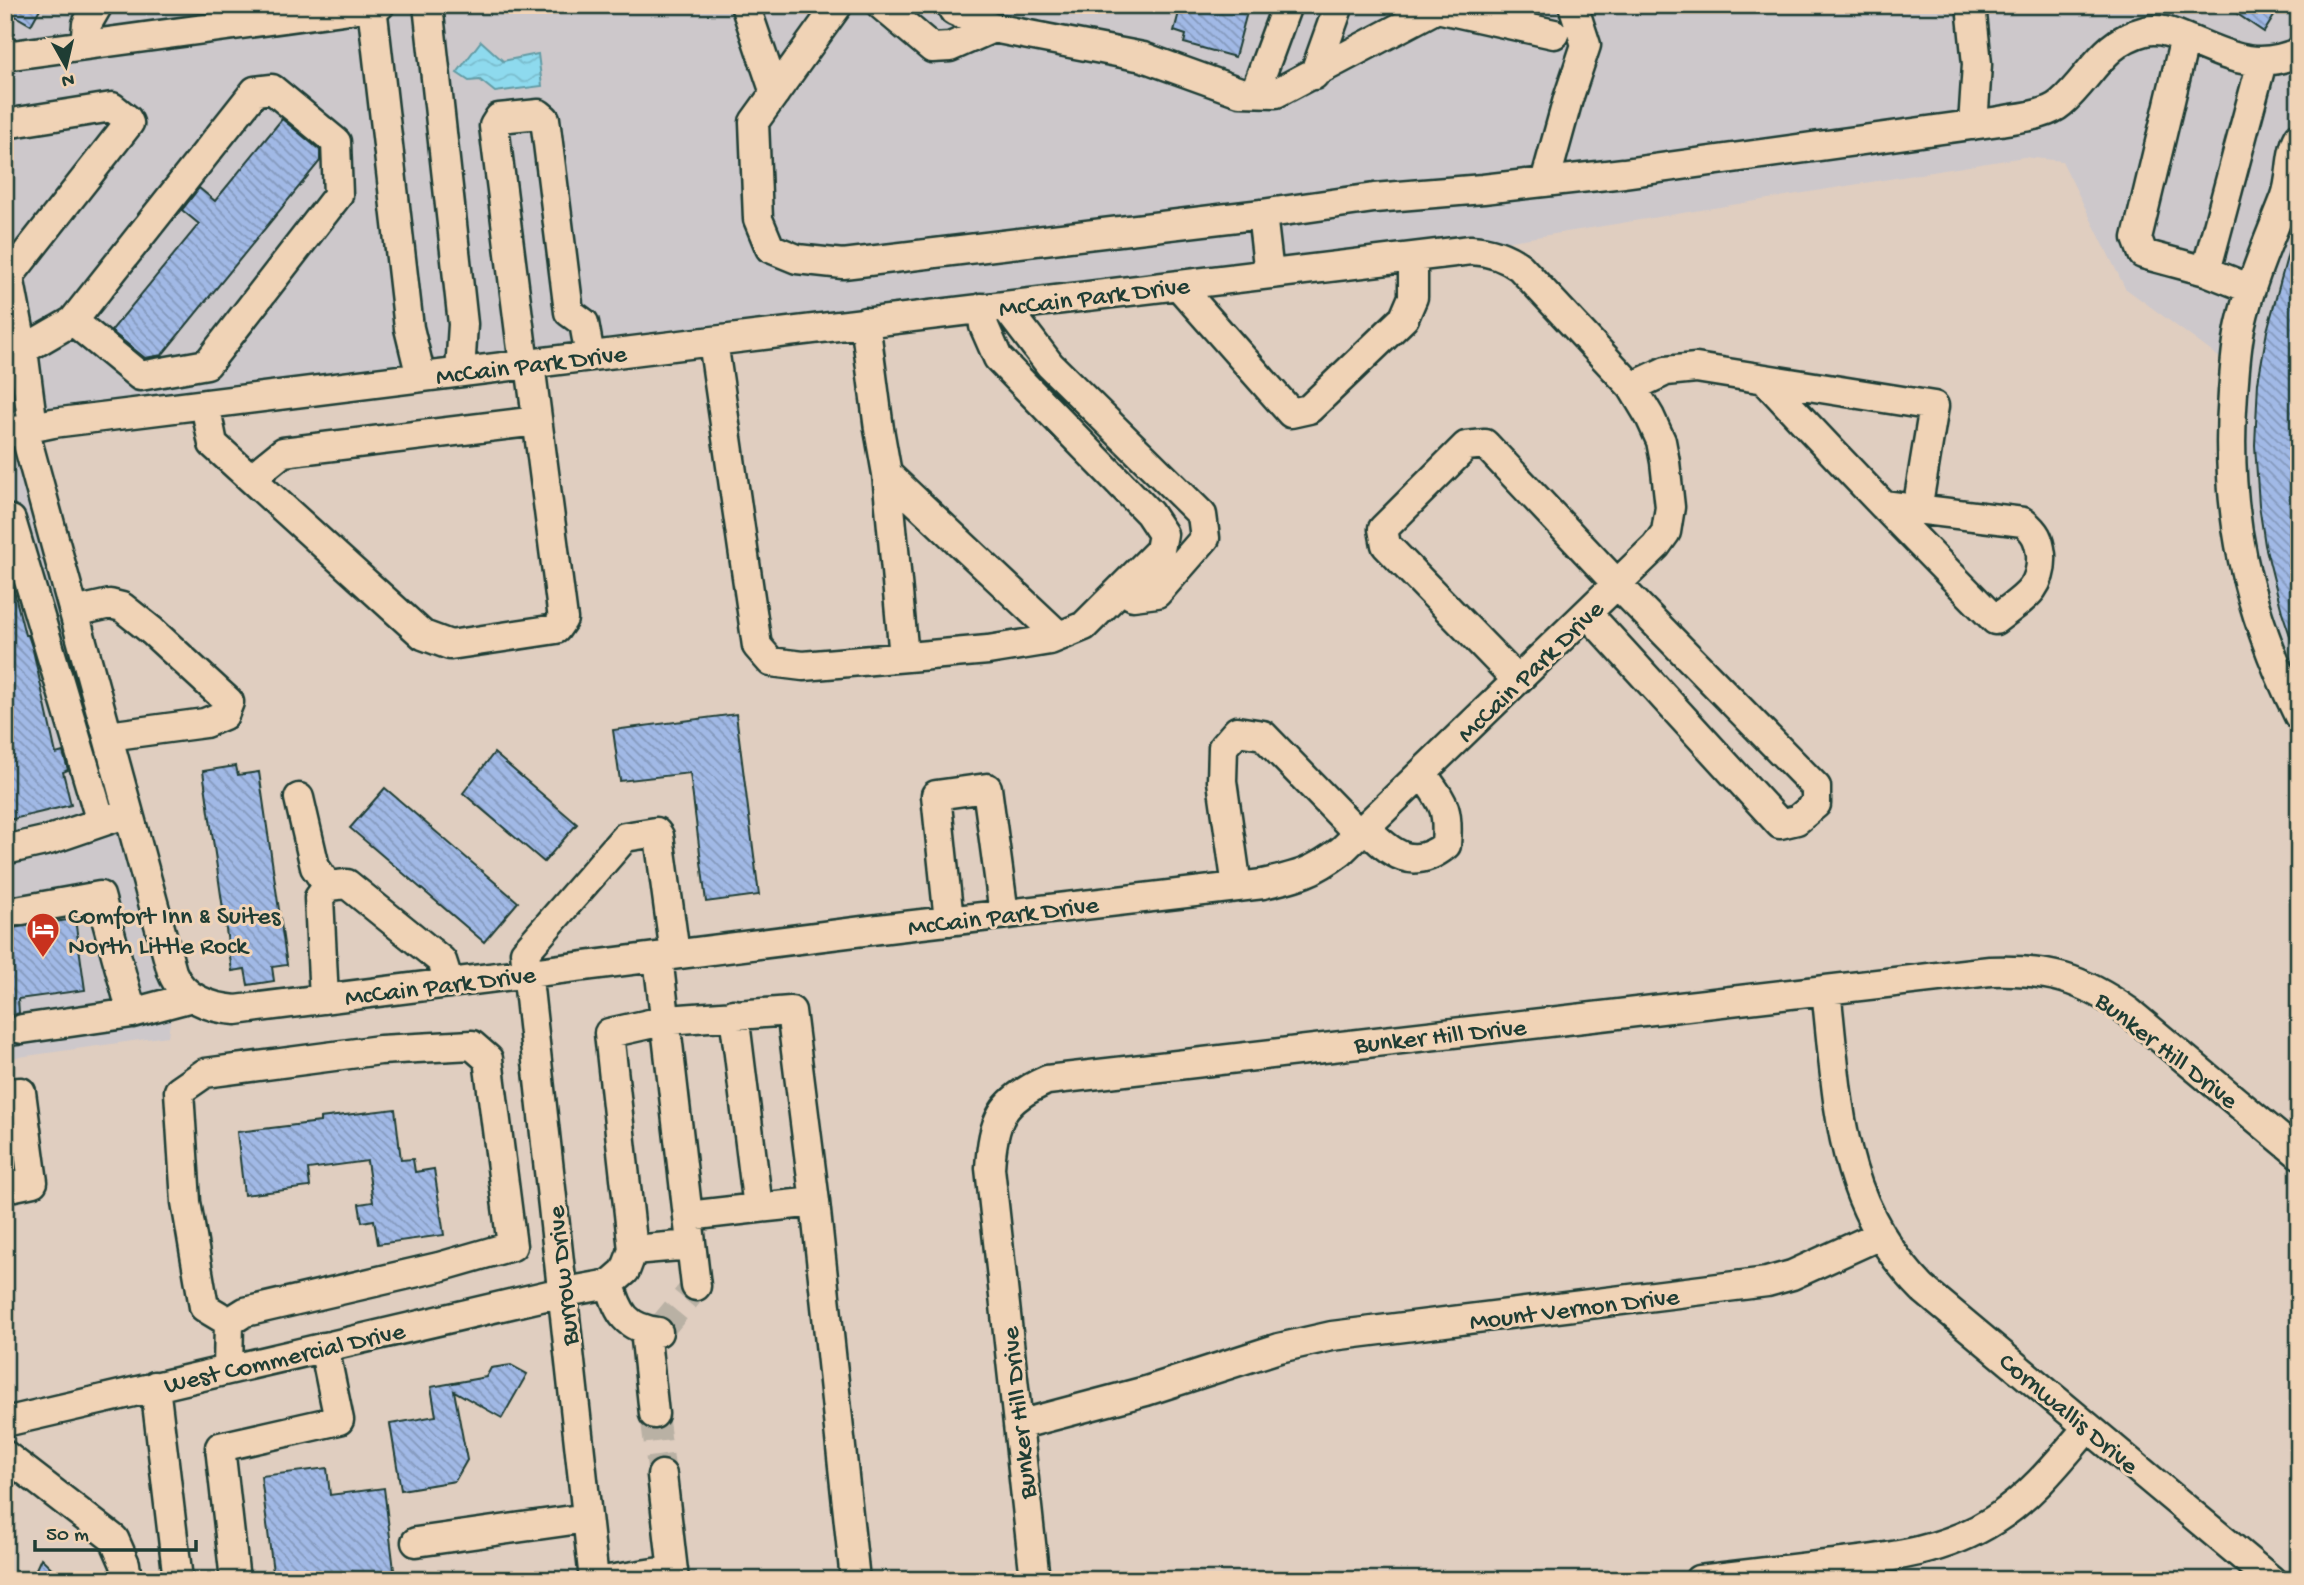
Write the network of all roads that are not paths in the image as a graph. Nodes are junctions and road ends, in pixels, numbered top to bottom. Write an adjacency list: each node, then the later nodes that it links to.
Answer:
1 (98, 5): 15 (street)
2 (428, 5): 40 (street)
3 (745, 5): 21 (street)
4 (838, 5): 21 (street)
5 (881, 5): 12 (street)
6 (951, 5): 12 (street)
7 (1287, 5): 20 (street)
8 (1339, 5): 19 (street)
9 (1573, 5): 25 (street)
10 (1970, 5): 23 (street)
11 (376, 6): 15 (street); 41 (street)
12 (993, 28): 20 (street)
13 (1555, 34): 19 (street)
14 (2185, 38): 18 (street); 23 (street); 28 (street)
15 (85, 44): 17 (street)
16 (2299, 52): 18 (street)
17 (5, 55)
18 (2262, 62): 28 (street)
19 (1314, 75): 20 (street)
20 (1255, 92)
21 (775, 93): 26 (street)
22 (5, 124): 30 (street)
23 (1973, 125): 25 (street)
24 (2299, 136): 32 (street)
25 (1545, 182): 26 (street)
26 (1262, 214): 29 (street)
27 (1413, 257): 29 (street, McCain Park Drive); 31 (street); 43 (street, McCain Park Drive)
28 (2206, 271): 32 (street)
29 (1269, 274): 31 (street, McCain Park Drive)
30 (7, 277): 37 (street)
31 (1178, 285): 33 (street, McCain Park Drive)
32 (2251, 289): 60 (street)
33 (994, 307): 35 (street, McCain Park Drive); 54 (street); 54 (street)
34 (73, 321): 34 (street); 37 (street)
35 (865, 322): 36 (street, McCain Park Drive); 47 (street)
36 (713, 341): 38 (street, McCain Park Drive); 58 (street)
37 (14, 349): 46 (street)
38 (590, 356): 39 (street, McCain Park Drive); 39 (street)
39 (527, 364): 40 (street, McCain Park Drive); 45 (street)
40 (460, 372): 41 (street, McCain Park Drive)
41 (421, 377): 44 (street, McCain Park Drive)
42 (1764, 379): 43 (street); 49 (street); 51 (street)
43 (1632, 387): 53 (street, McCain Park Drive)
44 (205, 404): 46 (street, McCain Park Drive); 48 (street)
45 (537, 421): 48 (street); 48 (street)
46 (21, 430): 50 (street)
47 (887, 474): 57 (street); 58 (street)
48 (251, 478)
49 (1883, 505): 51 (street); 51 (street)
50 (46, 510): 52 (street); 55 (street)
51 (1917, 510)
52 (8, 521): 65 (street)
53 (1616, 584): 56 (street, McCain Park Drive); 56 (street); 59 (street)
54 (1122, 588): 57 (street)
55 (74, 612): 61 (street); 61 (street)
56 (1587, 613): 59 (street, McCain Park Drive)
57 (1059, 636): 58 (street)
58 (904, 657)
59 (1517, 680): 62 (street, McCain Park Drive)
60 (2299, 716)
61 (108, 736): 64 (street)
62 (1422, 773): 66 (street, McCain Park Drive); 66 (street)
63 (299, 798): 68 (street)
64 (129, 813): 65 (street); 77 (street)
65 (101, 822): 67 (street)
66 (1362, 831): 69 (street, McCain Park Drive); 69 (street)
67 (5, 850)
68 (328, 886): 75 (street); 78 (street)
69 (1237, 887): 71 (street, McCain Park Drive)
70 (5, 913): 79 (street)
71 (1004, 914): 72 (street, McCain Park Drive); 72 (street)
72 (949, 921): 73 (street, McCain Park Drive)
73 (667, 956): 74 (street, McCain Park Drive); 74 (street, Burrow Drive); 81 (street)
74 (528, 973): 75 (street, McCain Park Drive); 90 (street, Burrow Drive)
75 (449, 983): 78 (street, McCain Park Drive)
76 (1826, 990): 84 (street, Bunker Hill Drive); 89 (street); 103 (street, Bunker Hill Drive)
77 (192, 997): 78 (street, McCain Park Drive); 79 (street)
78 (324, 999)
79 (132, 1013): 82 (street)
80 (734, 1014): 81 (street); 86 (street); 87 (street)
81 (667, 1020): 88 (street); 93 (street)
82 (22, 1029)
83 (5, 1093): 85 (street)
84 (2299, 1154)
85 (5, 1188)
86 (815, 1202): 87 (street); 115 (street)
87 (758, 1208): 88 (street)
88 (688, 1216): 92 (street)
89 (1880, 1235): 103 (street, Mount Vernon Drive); 104 (street, Cornwallis Drive)
90 (557, 1238): 91 (street); 96 (street, Burrow Drive)
91 (512, 1245): 97 (street); 97 (street)
92 (691, 1245): 93 (street); 95 (street)
93 (633, 1250): 94 (street)
94 (610, 1284): 96 (street, West Commercial Drive); 101 (street)
95 (695, 1286)
96 (562, 1292): 98 (street, West Commercial Drive); 107 (street, Burrow Drive)
97 (229, 1322): 99 (street)
98 (324, 1347): 99 (street, West Commercial Drive); 112 (street)
99 (228, 1369): 100 (street, West Commercial Drive)
100 (155, 1386): 102 (street, West Commercial Drive); 111 (street)
101 (654, 1413)
102 (5, 1422)
103 (1018, 1425): 116 (street, Bunker Hill Drive)
104 (2088, 1427): 117 (street); 118 (street, Cornwallis Drive)
105 (5, 1455): 110 (street)
106 (662, 1475): 109 (street)
107 (587, 1518): 108 (street); 113 (street, Burrow Drive)
108 (416, 1542)
109 (674, 1575): 114 (street)
110 (127, 1580)
111 (178, 1580)
112 (235, 1580)
113 (594, 1580)
114 (608, 1580)
115 (855, 1580)
116 (1035, 1580)
117 (1699, 1580)
118 (2271, 1580)

